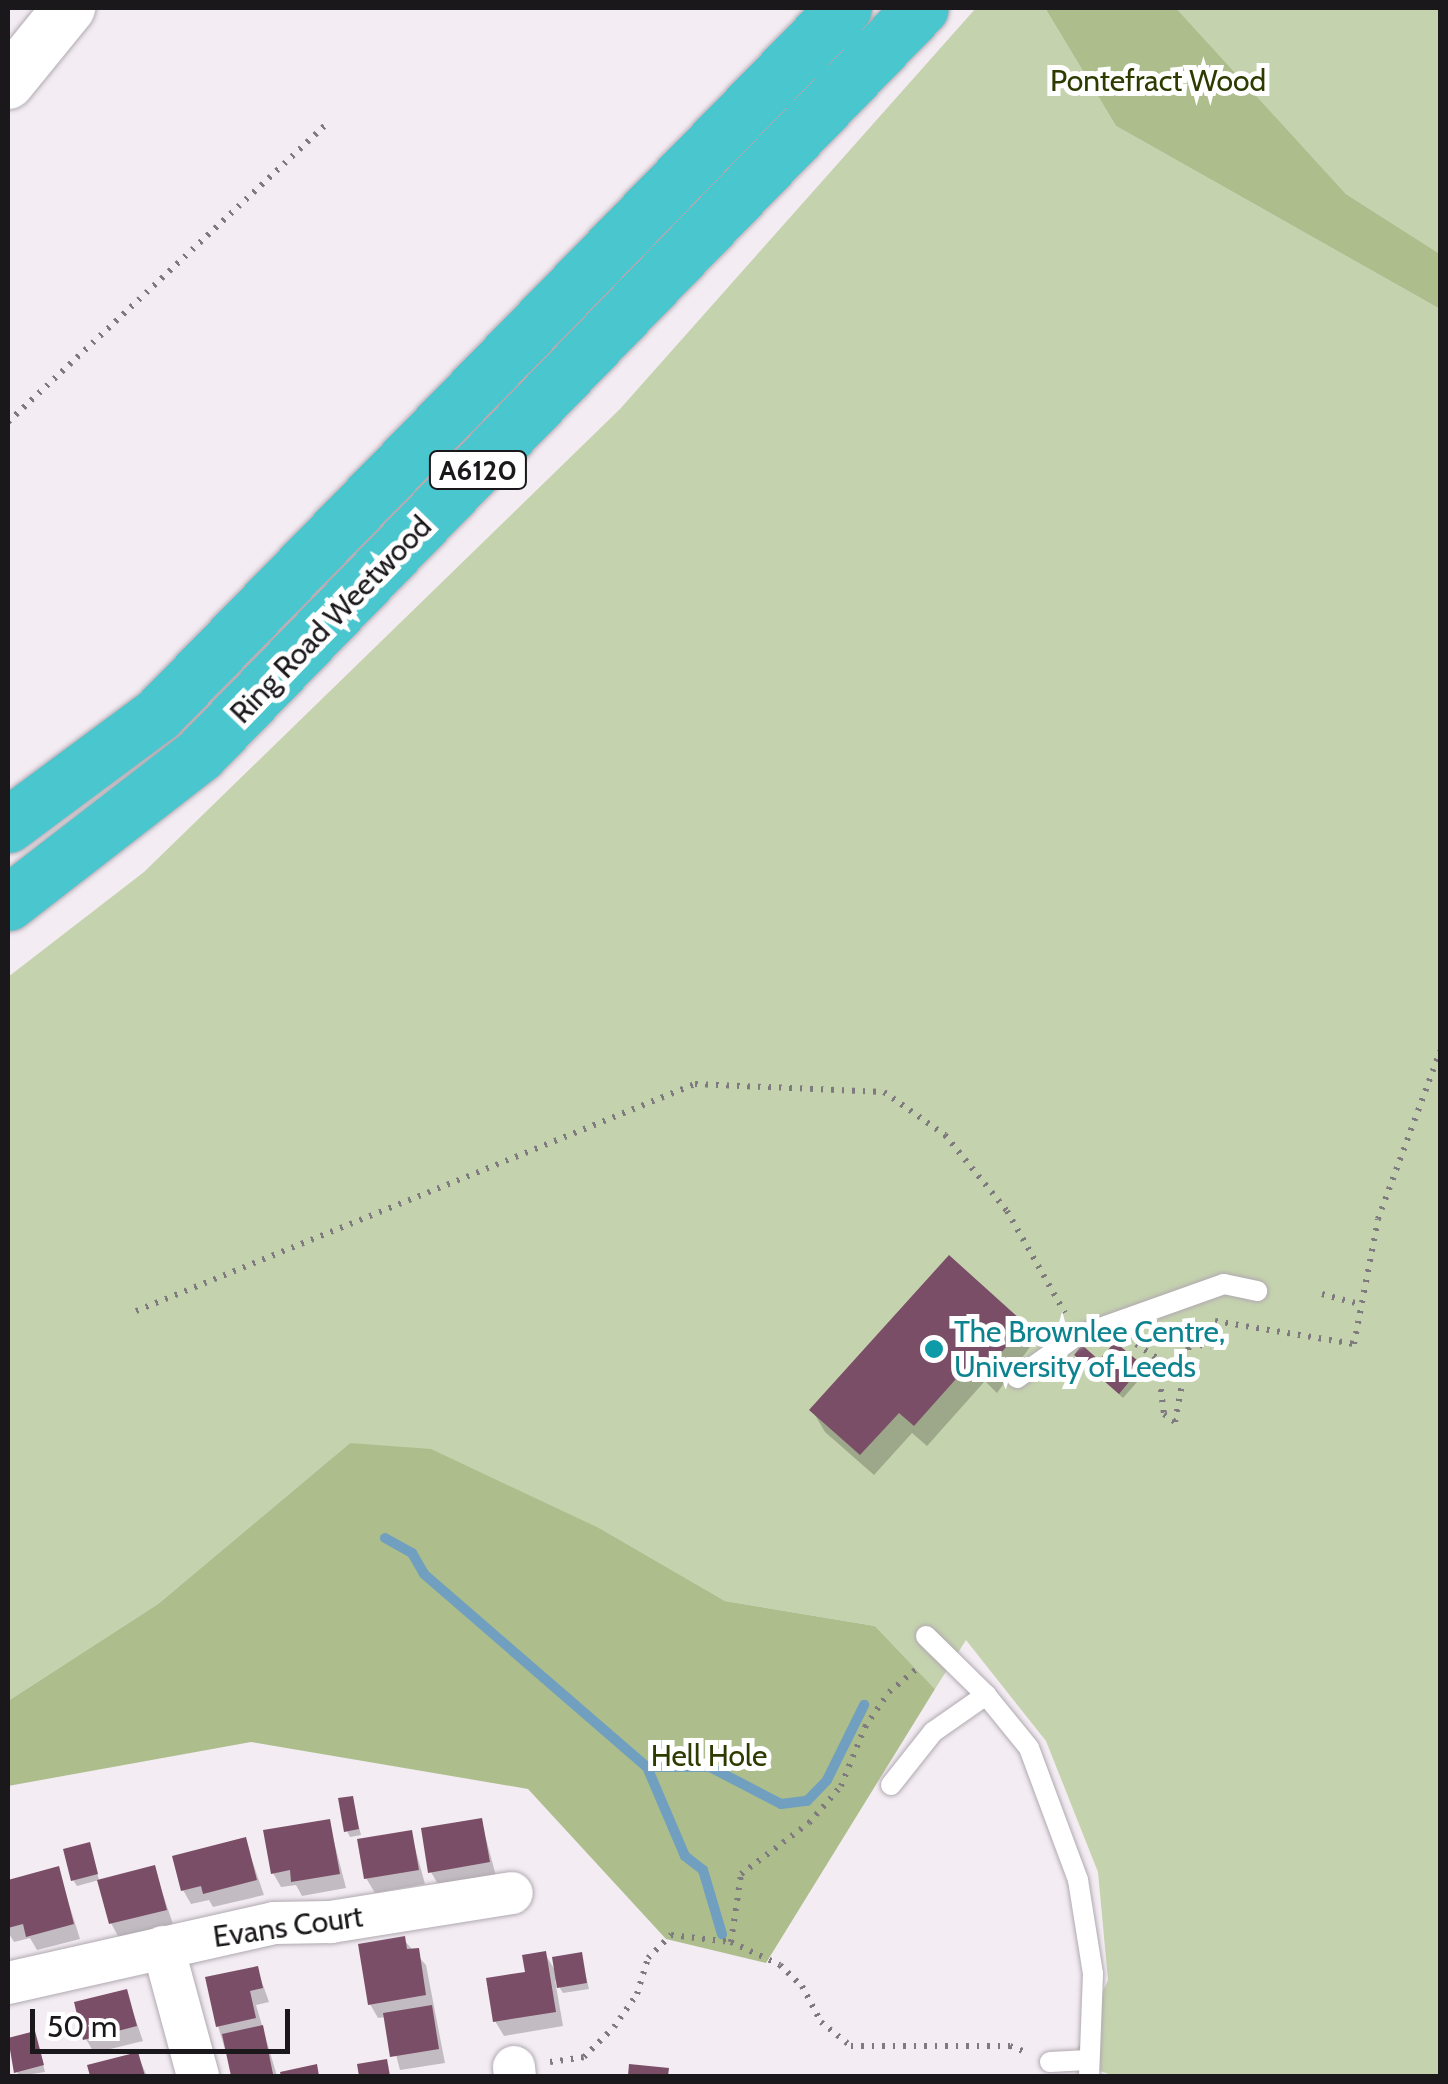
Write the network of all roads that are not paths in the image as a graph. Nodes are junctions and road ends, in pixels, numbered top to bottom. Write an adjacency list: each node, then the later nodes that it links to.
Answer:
1 (69, 8): 4 (street)
2 (844, 8): 5 (highway, Ring Road Weetwood / A6120)
3 (921, 8): 6 (highway, Ring Road Weetwood / A6120)
4 (8, 84)
5 (8, 826)
6 (8, 903)
7 (1258, 1291): 8 (lane)
8 (1017, 1378)
9 (933, 1643): 10 (lane)
10 (986, 1695): 11 (lane); 16 (lane)
11 (891, 1785)
12 (512, 1892): 13 (street, Evans Court)
13 (163, 1948): 14 (street, Evans Court); 17 (street)
14 (8, 1983)
15 (1050, 2062): 16 (lane)
16 (1088, 2068)
17 (198, 2076)

